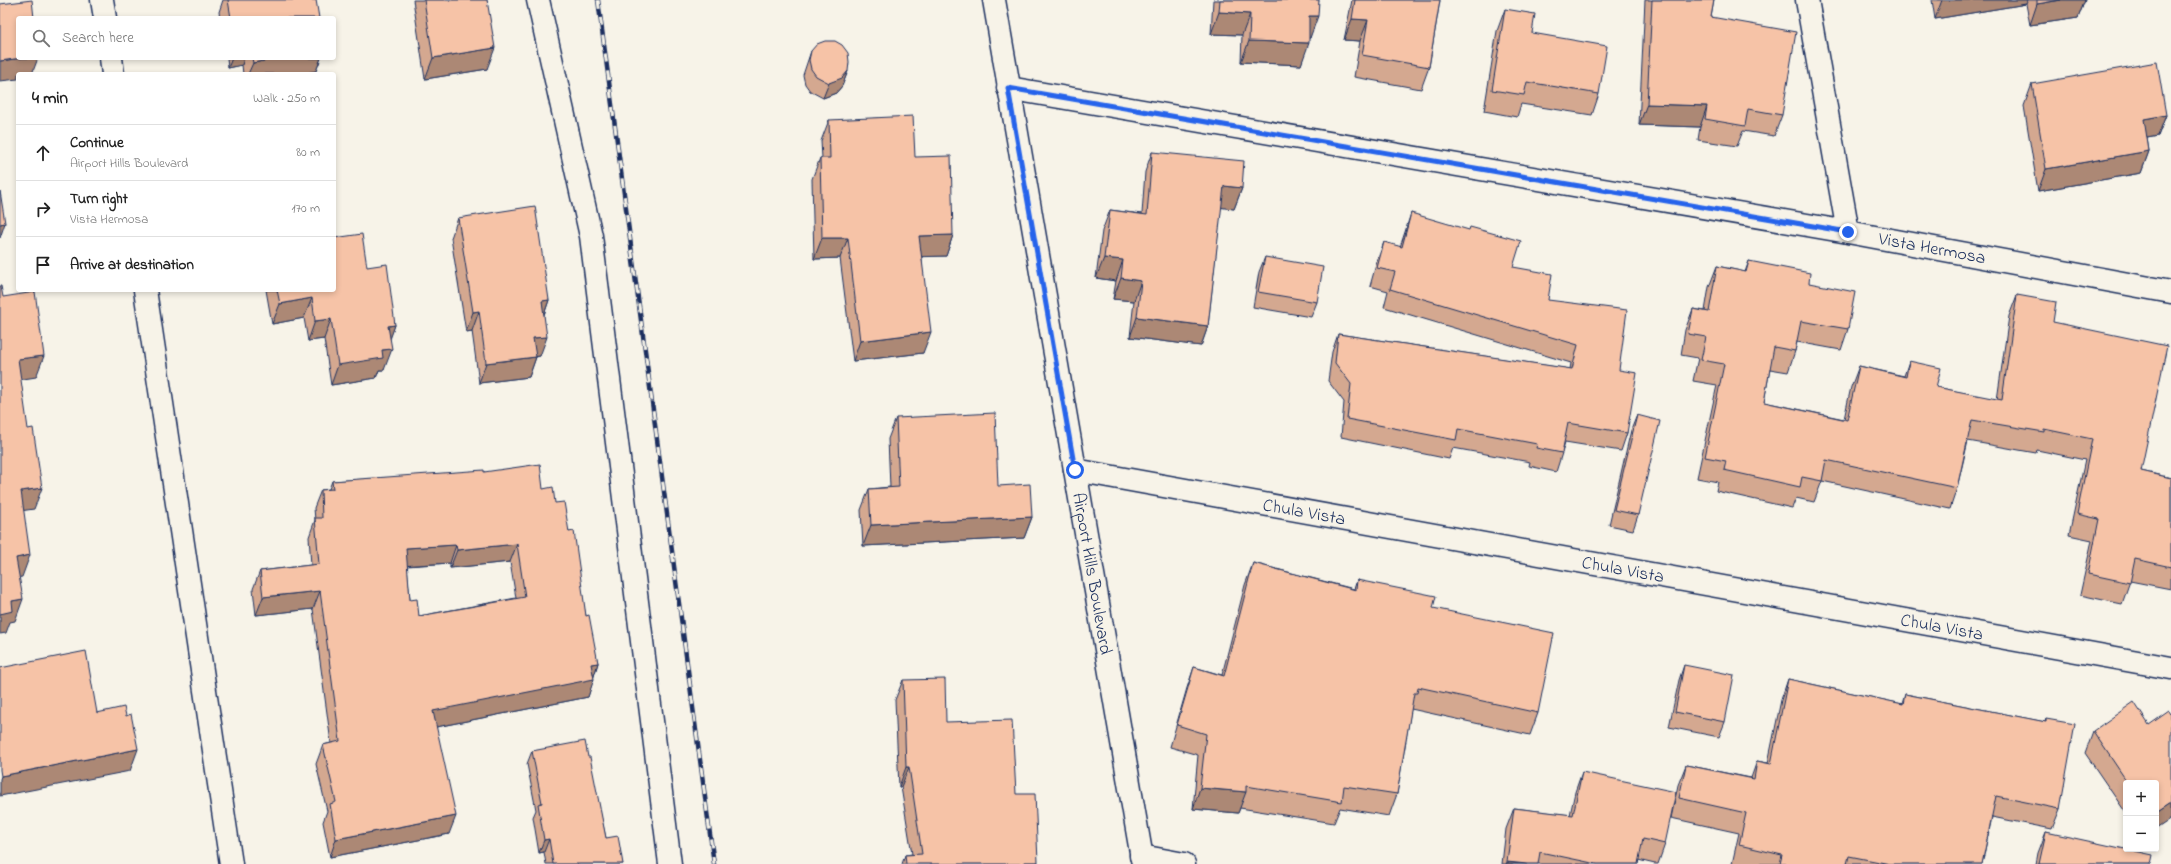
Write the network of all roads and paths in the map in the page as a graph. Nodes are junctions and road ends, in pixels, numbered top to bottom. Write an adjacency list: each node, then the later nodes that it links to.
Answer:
1 (102, 0): 5 (street)
2 (538, 0): 16 (street)
3 (994, 0): 8 (street, Airport Hills Boulevard)
4 (1807, 0): 9 (street)
5 (105, 16)
6 (111, 60): 7 (street)
7 (113, 72)
8 (1008, 88): 9 (street, Vista Hermosa); 12 (street, Airport Hills Boulevard)
9 (1848, 232): 11 (street, Vista Hermosa)
10 (145, 292): 15 (street)
11 (2171, 292)
12 (1075, 470): 13 (street, Chula Vista); 14 (street, Airport Hills Boulevard)
13 (2171, 668)
14 (1142, 860): 17 (street)
15 (231, 864)
16 (670, 864)
17 (1184, 864)

